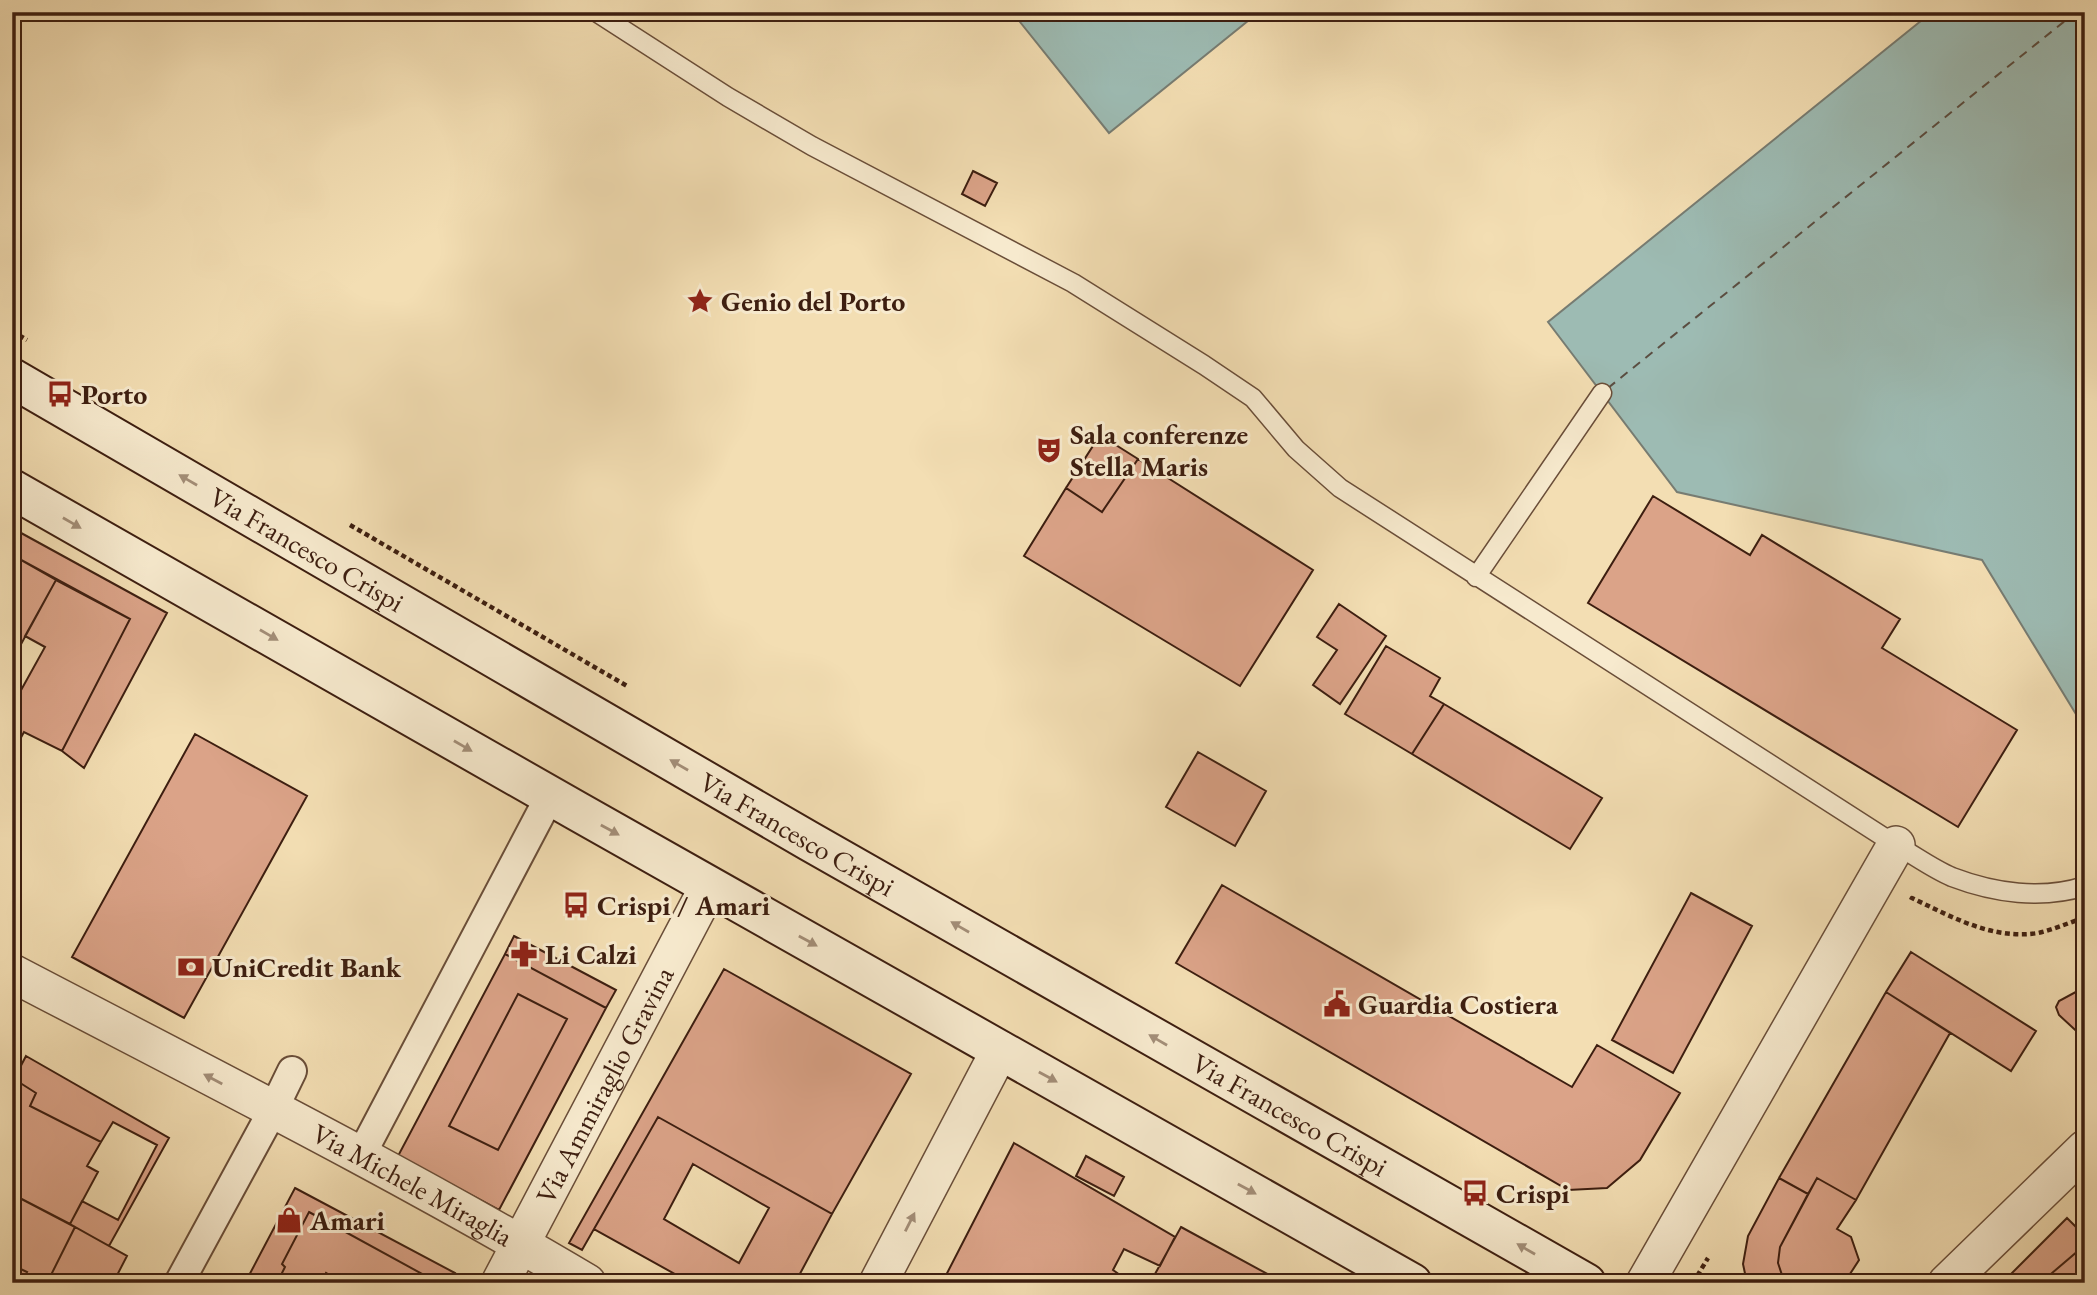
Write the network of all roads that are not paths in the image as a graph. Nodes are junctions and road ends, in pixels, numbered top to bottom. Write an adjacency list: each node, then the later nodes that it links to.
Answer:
1 (596, 12): 5 (lane)
2 (12, 378): 22 (main road, Via Francesco Crispi, one-way to 2)
3 (1602, 393): 5 (lane)
4 (12, 489): 6 (main road, one-way to 6)
5 (1476, 577): 7 (lane)
6 (550, 796): 8 (main road, one-way to 8); 15 (street)
7 (1896, 845): 9 (lane); 23 (street)
8 (709, 886): 11 (main road, one-way to 11); 16 (street, Via Ammiraglio Gravina)
9 (2085, 886)
10 (12, 973): 13 (street, Via Michele Miraglia, one-way to 10)
11 (999, 1050): 20 (street, one-way to 11); 21 (main road, one-way to 21)
12 (292, 1071): 13 (street)
13 (273, 1110): 15 (street, Via Michele Miraglia); 17 (street)
14 (2085, 1149): 24 (street)
15 (360, 1157): 16 (street, Via Michele Miraglia)
16 (521, 1244): 18 (street, Via Ammiraglio Gravina); 19 (street, Via Michele Miraglia)
17 (179, 1283)
18 (500, 1283)
19 (587, 1283)
20 (878, 1283)
21 (1412, 1283)
22 (1586, 1283)
23 (1644, 1283)
24 (1947, 1283)

